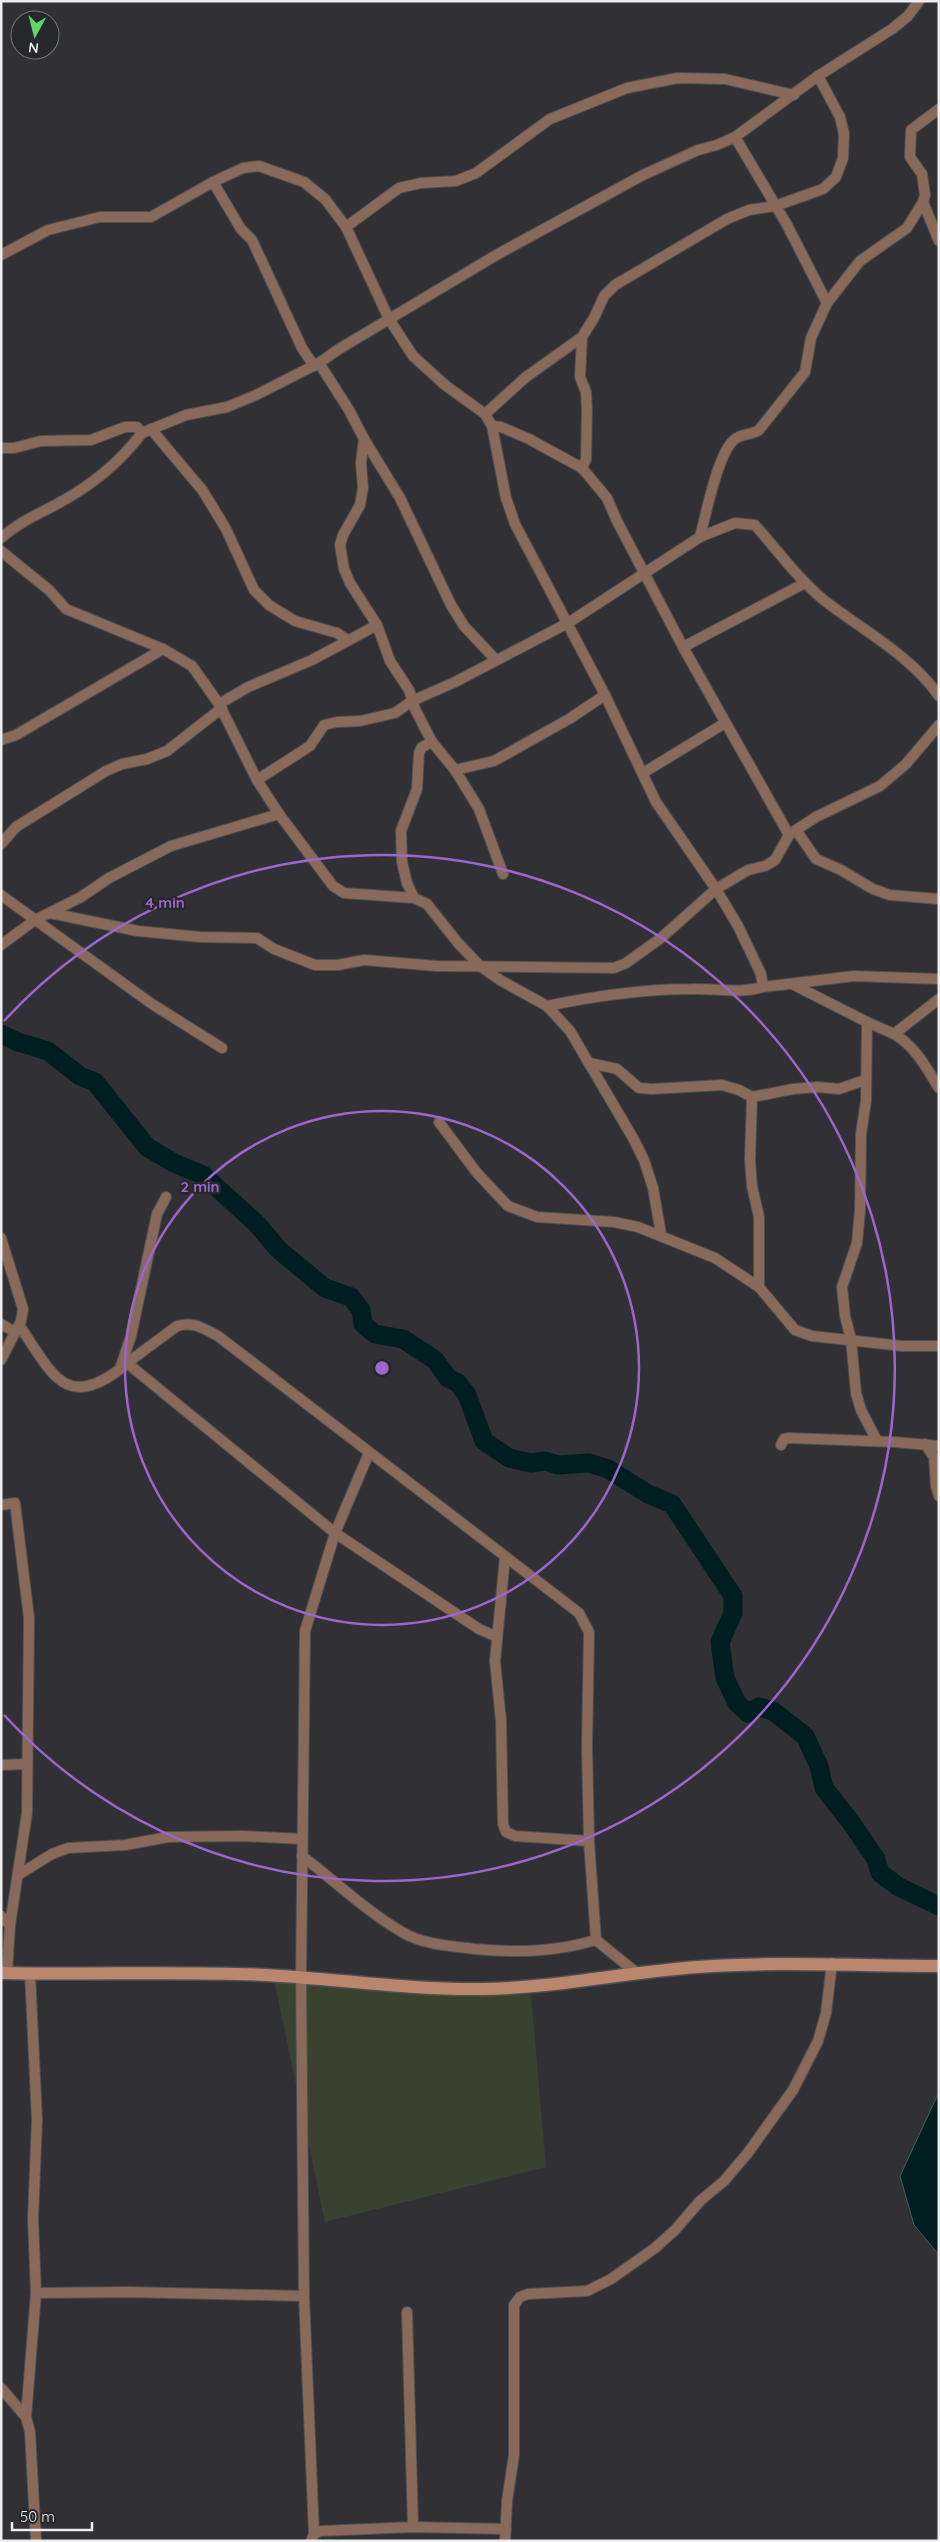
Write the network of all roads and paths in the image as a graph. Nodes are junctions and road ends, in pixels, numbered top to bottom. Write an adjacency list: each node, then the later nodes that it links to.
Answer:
1 (919, 1): 2 (street)
2 (818, 76): 3 (street); 8 (street)
3 (794, 95): 5 (street); 9 (street)
4 (939, 109): 7 (street)
5 (735, 137): 8 (street); 13 (street)
6 (213, 182): 9 (street); 11 (street); 15 (street)
7 (923, 202): 10 (street); 12 (street)
8 (775, 206): 12 (street); 14 (street)
9 (346, 227): 13 (street)
10 (939, 241)
11 (1, 255)
12 (827, 303): 22 (street)
13 (389, 319): 15 (street); 16 (street)
14 (582, 337): 16 (street); 21 (street)
15 (316, 365): 18 (street); 19 (street)
16 (485, 414): 17 (street)
17 (492, 426): 21 (street); 27 (street)
18 (146, 431): 20 (street); 23 (street); 29 (street)
19 (364, 439): 28 (street); 32 (street)
20 (1, 448)
21 (582, 468): 25 (street)
22 (700, 537): 25 (street); 26 (street)
23 (1, 538)
24 (1, 551): 31 (street)
25 (644, 572): 27 (street); 30 (street)
26 (805, 582): 30 (street); 33 (street)
27 (568, 623): 32 (street); 34 (street)
28 (377, 625): 29 (street); 35 (street)
29 (346, 640): 36 (street)
30 (683, 646): 37 (street)
31 (163, 649): 36 (street); 39 (street)
32 (496, 660): 35 (street)
33 (938, 694)
34 (605, 695): 41 (street); 42 (street)
35 (412, 701): 40 (street); 43 (street)
36 (220, 706): 43 (street); 46 (street)
37 (725, 723): 42 (street); 45 (street)
38 (939, 725): 45 (street)
39 (1, 740)
40 (432, 742): 41 (street); 50 (street)
41 (455, 770): 47 (street)
42 (643, 773): 48 (street)
43 (257, 780): 44 (street)
44 (279, 814): 50 (street); 52 (street)
45 (792, 833): 48 (street); 51 (street)
46 (1, 844)
47 (503, 874)
48 (716, 889): 55 (street); 58 (street)
49 (1, 895): 53 (street)
50 (414, 898): 55 (street)
51 (939, 900)
52 (50, 913): 53 (street); 55 (street)
53 (35, 920): 54 (street); 63 (street)
54 (1, 945)
55 (480, 966): 60 (street)
56 (939, 980): 57 (street)
57 (794, 985): 58 (street); 61 (street)
58 (763, 987): 60 (street)
59 (939, 999): 62 (street)
60 (547, 1006): 64 (street)
61 (867, 1022): 62 (street); 65 (street)
62 (894, 1034): 66 (street)
63 (222, 1048)
64 (590, 1063): 67 (street); 70 (street)
65 (865, 1080): 67 (street); 75 (street)
66 (939, 1088)
67 (752, 1098): 72 (street)
68 (438, 1122): 70 (street)
69 (166, 1197): 78 (street)
70 (661, 1234): 72 (street)
71 (1, 1238): 74 (street)
72 (759, 1287): 75 (street)
73 (1, 1324): 74 (street)
74 (17, 1329): 77 (street); 78 (street)
75 (851, 1339): 76 (street); 79 (street)
76 (939, 1346)
77 (1, 1360)
78 (124, 1366): 83 (street); 86 (street)
79 (878, 1441): 80 (street); 81 (street)
80 (925, 1444): 82 (street); 84 (street)
81 (781, 1445)
82 (939, 1446)
83 (369, 1452): 86 (street); 87 (street)
84 (939, 1496)
85 (1, 1505): 89 (street)
86 (335, 1533): 88 (street); 91 (street)
87 (505, 1557): 88 (street); 92 (street)
88 (497, 1637): 92 (street)
89 (27, 1764): 90 (street); 94 (street)
90 (1, 1765)
91 (302, 1839): 93 (street); 94 (street)
92 (589, 1841): 97 (street)
93 (302, 1856): 97 (street); 103 (street)
94 (18, 1875): 96 (street)
95 (1, 1916): 96 (street)
96 (10, 1926): 100 (street)
97 (596, 1940): 102 (street)
98 (832, 1963): 99 (street); 102 (street); 110 (street)
99 (939, 1966)
100 (4, 1973): 101 (street)
101 (30, 1974): 103 (street); 104 (street)
102 (638, 1974): 103 (street)
103 (301, 1978): 105 (street)
104 (36, 2293): 105 (street); 108 (street)
105 (304, 2296): 111 (street)
106 (407, 2312): 109 (street)
107 (1, 2388): 108 (street)
108 (26, 2417): 112 (street)
109 (413, 2527): 110 (street); 111 (street)
110 (506, 2530): 113 (street)
111 (312, 2537)
112 (36, 2541)
113 (505, 2541)

